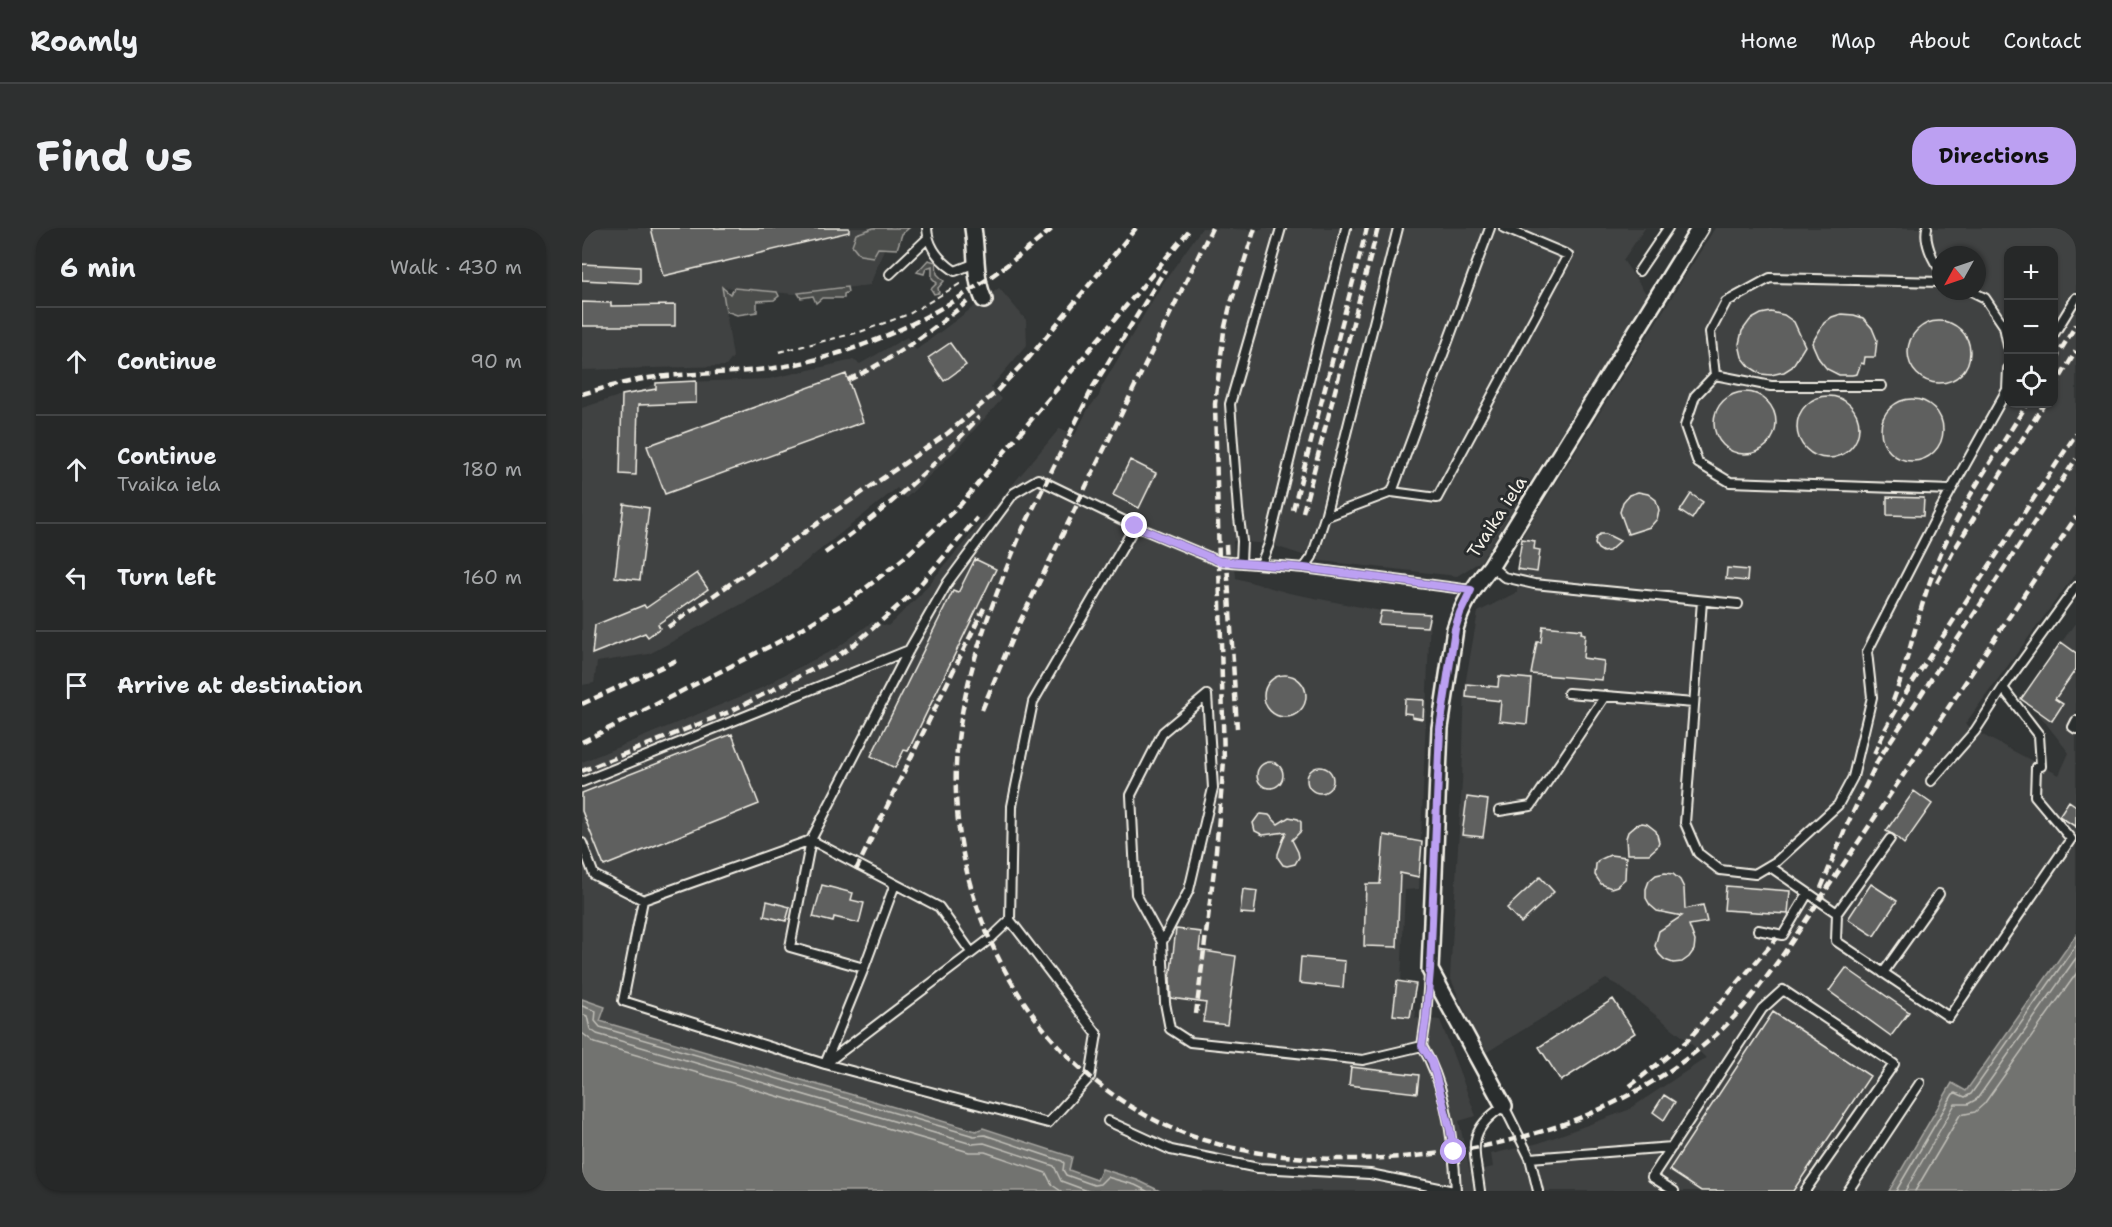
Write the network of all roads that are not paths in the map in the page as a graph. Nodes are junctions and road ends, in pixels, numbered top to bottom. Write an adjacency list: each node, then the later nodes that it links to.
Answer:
1 (927, 228): 11 (lane)
2 (973, 228): 13 (street)
3 (1281, 228): 29 (lane)
4 (1346, 228): 30 (lane)
5 (1398, 228): 27 (lane)
6 (1490, 228): 26 (lane)
7 (1504, 228): 26 (lane)
8 (1668, 228): 14 (lane)
9 (1700, 228): 31 (street, Tvaika iela)
10 (1927, 228): 12 (lane)
11 (928, 238): 13 (lane); 15 (lane)
12 (1932, 255)
13 (977, 268): 19 (street)
14 (1638, 271)
15 (890, 274)
16 (1932, 282): 22 (lane)
17 (2076, 298): 21 (lane)
18 (1986, 299): 20 (lane)
19 (984, 300)
20 (2004, 326)
21 (2058, 327)
22 (1715, 375): 23 (lane); 25 (lane)
23 (1882, 386)
24 (2004, 396): 25 (lane)
25 (1951, 490): 50 (lane)
26 (1392, 492): 27 (lane)
27 (1325, 517): 32 (lane)
28 (1135, 526): 29 (lane); 37 (lane); 56 (lane)
29 (1241, 562): 30 (lane)
30 (1261, 564): 32 (lane)
31 (1491, 566): 34 (street, Tvaika iela); 35 (lane)
32 (1304, 568): 34 (lane)
33 (2076, 587): 38 (lane)
34 (1471, 590): 61 (street, Tvaika iela)
35 (1702, 601): 36 (lane); 41 (lane)
36 (1738, 604)
37 (909, 650): 44 (lane); 48 (lane)
38 (2003, 688): 45 (lane); 62 (lane)
39 (1568, 693): 40 (lane)
40 (1605, 696): 41 (lane); 46 (lane)
41 (1694, 703): 50 (lane)
42 (2076, 722): 43 (lane)
43 (2076, 729)
44 (582, 782)
45 (1931, 782)
46 (1499, 810)
47 (1890, 839): 55 (lane)
48 (811, 840): 51 (lane); 54 (lane); 60 (lane)
49 (582, 843): 54 (lane)
50 (1769, 866): 52 (lane)
51 (895, 884): 59 (lane); 60 (lane)
52 (1808, 893): 55 (lane); 57 (lane)
53 (1939, 894): 62 (lane)
54 (643, 900): 64 (lane)
55 (1837, 913): 62 (lane)
56 (1010, 920): 59 (lane); 64 (lane)
57 (1758, 930)
58 (1162, 942): 58 (lane); 63 (lane)
59 (971, 952): 64 (lane)
60 (864, 968): 64 (lane)
61 (1430, 970): 63 (lane); 66 (street)
62 (1883, 973)
63 (1422, 1046): 70 (lane)
64 (825, 1064)
65 (1920, 1083): 75 (lane)
66 (1504, 1106): 69 (lane); 71 (lane)
67 (1108, 1121): 70 (lane)
68 (1672, 1147): 69 (lane); 73 (lane); 74 (lane)
69 (1530, 1158): 72 (lane)
70 (1455, 1191)
71 (1480, 1191)
72 (1538, 1191)
73 (1674, 1191)
74 (1805, 1191)
75 (1848, 1191)

